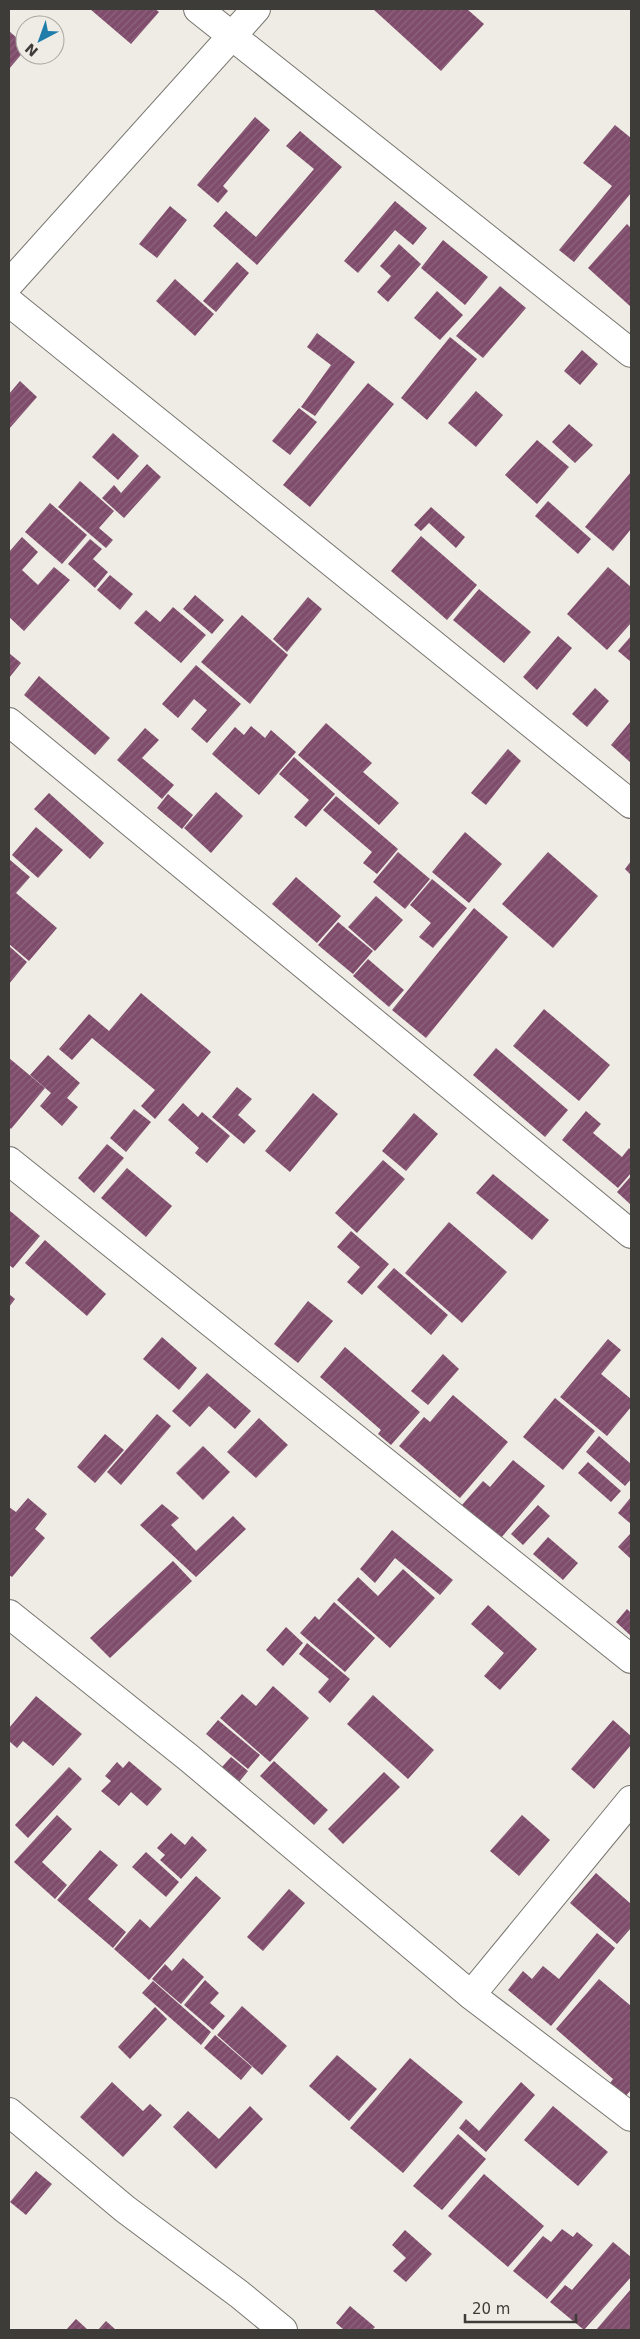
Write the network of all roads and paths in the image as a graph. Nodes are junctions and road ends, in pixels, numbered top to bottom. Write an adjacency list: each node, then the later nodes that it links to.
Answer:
1 (198, 9): 3 (street)
2 (256, 9): 3 (street)
3 (231, 35): 4 (street); 6 (street)
4 (9, 284)
5 (9, 302): 8 (street)
6 (631, 353)
7 (9, 722): 10 (street)
8 (631, 804)
9 (9, 1161): 12 (street)
10 (631, 1234)
11 (9, 1614): 14 (street)
12 (631, 1659)
13 (631, 1800): 14 (street)
14 (471, 1995): 16 (street)
15 (9, 2112): 17 (street)
16 (631, 2117)
17 (283, 2330)

